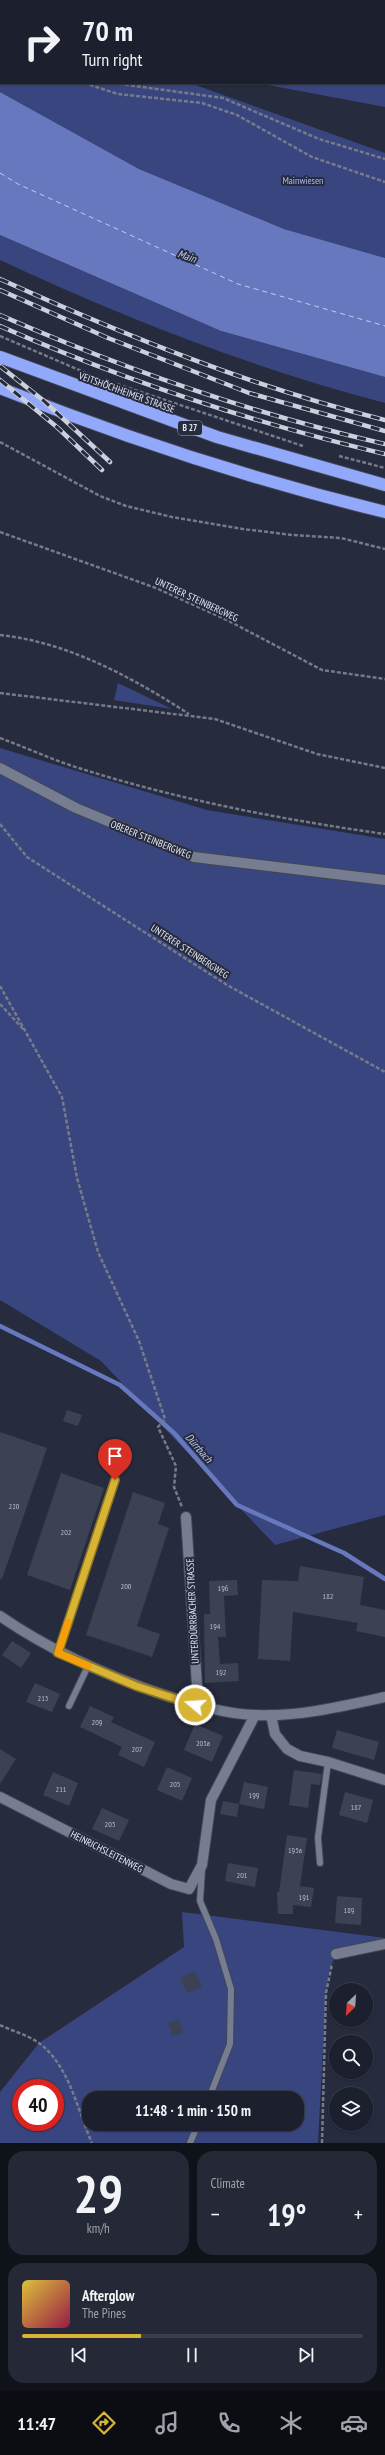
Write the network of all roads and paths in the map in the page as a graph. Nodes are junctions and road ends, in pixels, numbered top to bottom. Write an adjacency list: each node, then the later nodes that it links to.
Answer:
1 (87, 84): 4 (path)
2 (120, 84): 3 (path)
3 (385, 159)
4 (385, 182)
5 (0, 336): 7 (path)
6 (0, 357): 14 (highway, VEITSHÖCHHEIMER STRASSE / B 27)
7 (100, 378)
8 (114, 384): 11 (path)
9 (0, 388): 15 (highway)
10 (0, 442): 17 (path)
11 (309, 448)
12 (332, 454): 13 (path)
13 (385, 468)
14 (385, 485)
15 (385, 512)
16 (0, 532): 19 (path, UNTERER STEINBERGWEG)
17 (385, 549)
18 (0, 635): 21 (path)
19 (385, 679)
20 (0, 693): 21 (path)
21 (190, 715): 24 (path)
22 (0, 738): 26 (path)
23 (0, 768): 27 (street, OBERER STEINBERGWEG)
24 (385, 768)
25 (0, 824): 31 (path, UNTERER STEINBERGWEG)
26 (385, 834)
27 (385, 880)
28 (0, 986): 30 (path)
29 (0, 1004): 30 (path)
30 (25, 1031): 33 (path)
31 (385, 1072)
32 (115, 1480): 35 (lane)
33 (186, 1517): 38 (street, UNTERDÜRRBACHER STRASSE)
34 (0, 1616): 35 (street)
35 (58, 1653): 36 (street)
36 (88, 1666): 38 (street); 39 (lane)
37 (385, 1697): 40 (street)
38 (195, 1705): 41 (street)
39 (69, 1706)
40 (271, 1715): 41 (street); 42 (street)
41 (255, 1716): 46 (street, HEINRICHSLEITENWEG)
42 (328, 1762): 43 (street); 45 (lane)
43 (385, 1780)
44 (0, 1797): 46 (street, HEINRICHSLEITENWEG)
45 (320, 1863)
46 (202, 1865): 50 (lane, HEINRICHSLEITENWEG)
47 (385, 1944): 48 (street)
48 (336, 1954): 54 (path)
49 (0, 2025): 52 (path)
50 (212, 2091)
51 (195, 2131): 53 (lane)
52 (92, 2143)
53 (190, 2143)
54 (322, 2143)

